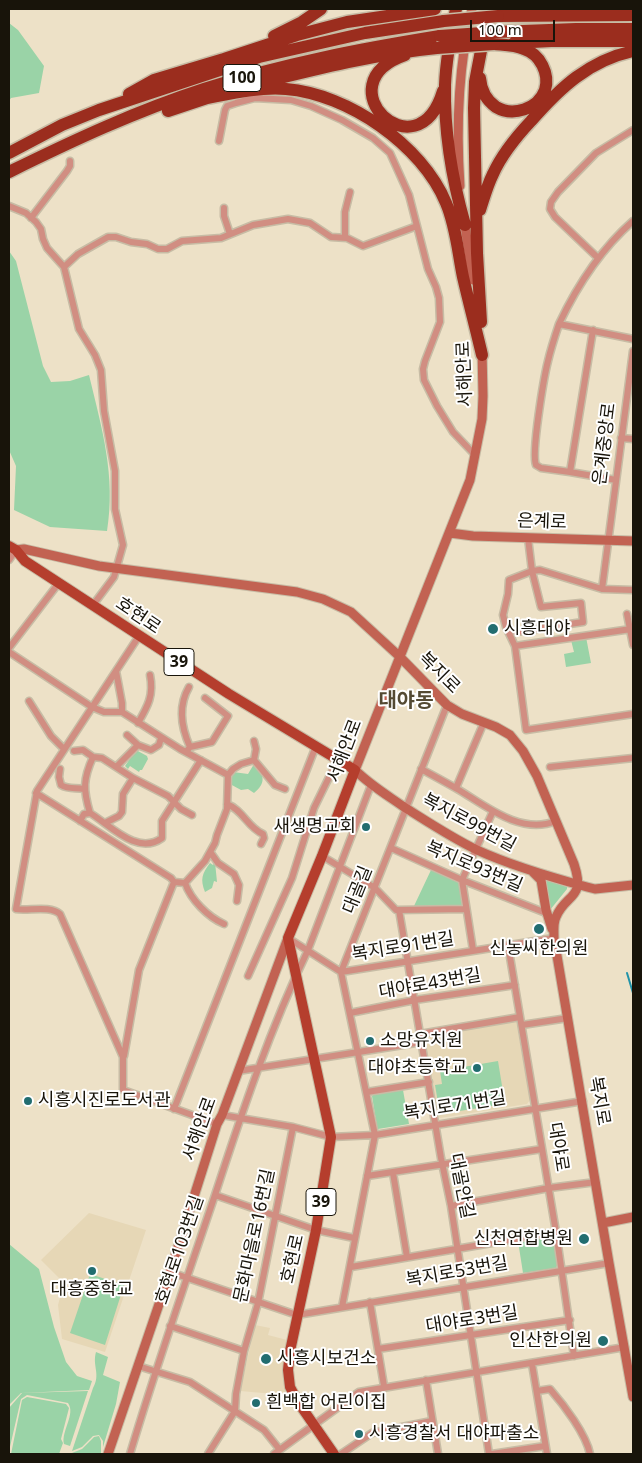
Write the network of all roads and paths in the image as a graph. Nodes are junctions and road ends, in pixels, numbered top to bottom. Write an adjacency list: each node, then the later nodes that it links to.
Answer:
1 (322, 9): 12 (highway)
2 (436, 9): 12 (highway)
3 (456, 9): 14 (highway)
4 (472, 9): 28 (street, 서해안로)
5 (494, 12): 6 (highway, 100); 13 (highway); 16 (highway, 100, bridge)
6 (633, 15)
7 (633, 29): 8 (highway, 100)
8 (495, 38): 9 (highway); 10 (highway, 100, bridge); 13 (highway)
9 (633, 42)
10 (435, 44): 14 (highway); 15 (highway); 19 (highway, 100)
11 (633, 51): 32 (highway)
12 (224, 59): 16 (highway)
13 (479, 59): 32 (highway)
14 (445, 84): 28 (highway)
15 (206, 98): 19 (highway); 39 (highway)
16 (99, 110): 20 (highway, 100)
17 (633, 130): 33 (street)
18 (219, 141): 29 (street)
19 (53, 151): 22 (highway, 100)
20 (9, 153)
21 (70, 161): 26 (street)
22 (9, 172)
23 (350, 192): 31 (street)
24 (9, 206): 26 (street)
25 (224, 208): 30 (street)
26 (31, 218): 34 (street)
27 (633, 221): 33 (street)
28 (465, 225): 39 (street, 서해안로)
29 (417, 226): 31 (street); 42 (street)
30 (230, 234): 31 (street); 34 (street)
31 (345, 237)
32 (477, 252): 39 (highway)
33 (598, 258): 35 (street)
34 (64, 267): 53 (street)
35 (559, 324): 36 (street); 43 (street)
36 (593, 330): 37 (street); 43 (street)
37 (633, 339)
38 (633, 351): 40 (street, 은계중앙로)
39 (482, 355): 42 (street, 서해안로)
40 (621, 438): 41 (street); 44 (street, 은계중앙로)
41 (633, 439)
42 (475, 455): 45 (street, 서해안로)
43 (570, 472): 44 (street)
44 (616, 480): 49 (street, 은계중앙로)
45 (456, 516): 46 (street, 서해안로); 47 (street)
46 (450, 533): 47 (street, 은계로); 67 (street, 서해안로)
47 (473, 536): 48 (street, 은계로)
48 (528, 538): 49 (street, 은계로); 54 (street)
49 (607, 540): 50 (street, 은계로); 56 (street, 은계중앙로)
50 (633, 541)
51 (12, 548): 52 (street); 53 (street, 복지로); 55 (main road, 호현로 / 39)
52 (9, 560)
53 (116, 569): 58 (street); 67 (street, 복지로)
54 (532, 571): 56 (street); 61 (street); 64 (street)
55 (58, 584): 58 (main road, 호현로 / 39); 65 (street)
56 (602, 589): 57 (street)
57 (633, 590)
58 (93, 605): 62 (main road, 호현로 / 39)
59 (627, 614): 60 (street)
60 (631, 630): 63 (street); 64 (street)
61 (516, 632)
62 (139, 636): 68 (street); 83 (main road, 호현로 / 39)
63 (633, 645)
64 (515, 646): 76 (street)
65 (9, 648)
66 (9, 652): 74 (street)
67 (400, 656): 73 (street, 복지로); 96 (street, 서해안로)
68 (116, 671): 74 (street); 75 (street)
69 (150, 675): 78 (street)
70 (189, 687): 85 (street)
71 (205, 698): 85 (street)
72 (29, 701): 84 (street)
73 (447, 705): 77 (street, 복지로); 95 (street, 대골길)
74 (92, 707): 75 (street); 84 (street)
75 (122, 712): 78 (street)
76 (633, 714)
77 (484, 722): 100 (street); 111 (street, 복지로)
78 (138, 723): 80 (street)
79 (126, 735): 82 (street)
80 (161, 738): 82 (street); 85 (street)
81 (254, 741): 91 (street)
82 (138, 745): 92 (street)
83 (316, 746): 89 (main road, 호현로 / 39); 156 (street)
84 (64, 749): 103 (street)
85 (188, 749): 90 (street)
86 (74, 751): 87 (street)
87 (94, 757): 92 (street); 101 (street)
88 (633, 758): 93 (street)
89 (338, 759): 96 (main road, 호현로 / 39); 139 (street)
90 (201, 760): 97 (street); 104 (street)
91 (254, 760): 97 (street); 102 (street)
92 (117, 766): 98 (street)
93 (550, 767)
94 (60, 769): 101 (street)
95 (421, 769): 100 (street); 106 (street, 대골길)
96 (355, 770): 99 (street, 복지로99번길); 117 (main road, 서해안로)
97 (228, 776): 105 (street)
98 (133, 778): 104 (street); 112 (street)
99 (371, 785): 106 (street, 복지로99번길); 118 (street, 호현로103번길)
100 (456, 788): 107 (street)
101 (84, 789): 108 (street)
102 (285, 789)
103 (36, 793): 110 (street); 149 (street)
104 (174, 801): 109 (street); 112 (street)
105 (227, 804): 113 (street); 116 (street)
106 (405, 808): 114 (street, 대골길); 115 (street, 복지로99번길)
107 (493, 811): 111 (street); 115 (street)
108 (90, 813): 110 (street); 112 (street)
109 (192, 815)
110 (80, 821): 121 (street)
111 (556, 822): 123 (street, 복지로)
112 (105, 823)
113 (261, 844)
114 (391, 848): 120 (street, 복지로93번길); 125 (street, 대골길)
115 (476, 849): 119 (street, 복지로99번길); 120 (street)
116 (211, 853): 122 (street); 126 (street)
117 (322, 856): 118 (street); 131 (main road, 서해안로)
118 (340, 867): 125 (street); 134 (street, 호현로103번길)
119 (533, 872): 123 (street, 복지로99번길); 129 (street)
120 (462, 880): 127 (street, 복지로91번길); 129 (street, 복지로93번길)
121 (174, 882): 122 (street); 149 (street)
122 (185, 883): 130 (street)
123 (578, 884): 124 (street, 복지로99번길); 132 (street, 복지로)
124 (633, 885)
125 (375, 888): 128 (street); 137 (street, 대골길)
126 (237, 901)
127 (466, 909): 128 (street); 135 (street, 복지로91번길)
128 (399, 910): 136 (street, 대골안길)
129 (546, 913): 132 (street)
130 (224, 924)
131 (288, 938): 134 (street, 복지로91번길); 138 (main road, 호현로 / 39); 152 (street, 서해안로)
132 (554, 938): 133 (street, 복지로91번길); 144 (street, 복지로)
133 (508, 945): 135 (street, 복지로91번길); 140 (street, 대야로)
134 (308, 950): 137 (street, 복지로91번길); 138 (street, 호현로103번길)
135 (473, 950): 136 (street, 복지로91번길)
136 (409, 961): 137 (street, 복지로91번길); 141 (street, 대골안길)
137 (341, 972): 142 (street)
138 (296, 974): 150 (main road, 호현로 / 39); 151 (street, 호현로103번길)
139 (248, 976)
140 (515, 985): 141 (street, 대야로43번길); 143 (street, 대야로)
141 (415, 1000): 142 (street, 대야로43번길); 146 (street, 대골안길)
142 (350, 1013): 148 (street)
143 (520, 1017): 145 (street, 대야로); 146 (street)
144 (568, 1018): 145 (street); 155 (street, 복지로)
145 (522, 1025): 157 (street, 대야로)
146 (420, 1034): 147 (street, 대골안길)
147 (422, 1042): 148 (street); 153 (street, 대골안길)
148 (358, 1052): 150 (street); 154 (street)
149 (123, 1057): 156 (street, 복지로71번길)
150 (314, 1060): 151 (street); 163 (main road, 호현로 / 39)
151 (259, 1068): 152 (street); 158 (street, 호현로103번길)
152 (238, 1071): 159 (street, 서해안로)
153 (428, 1082): 154 (street); 160 (street, 대골안길)
154 (366, 1092): 162 (street)
155 (583, 1101): 157 (street, 복지로71번길); 168 (street, 복지로)
156 (174, 1109): 159 (street, 복지로71번길)
157 (536, 1109): 160 (street, 복지로71번길); 164 (street, 대야로)
158 (240, 1118): 159 (street, 복지로71번길); 161 (street, 복지로71번길); 170 (street, 호현로103번길)
159 (219, 1119): 183 (street, 서해안로)
160 (435, 1124): 162 (street, 복지로71번길); 165 (street, 대골안길)
161 (293, 1127): 163 (street, 복지로71번길); 172 (street, 문화마을로16번길)
162 (375, 1135): 163 (street, 복지로71번길); 167 (street)
163 (331, 1137): 175 (main road, 호현로 / 39)
164 (542, 1149): 165 (street); 169 (street, 대야로)
165 (442, 1165): 166 (street); 171 (street, 대골안길)
166 (393, 1173): 167 (street); 179 (street)
167 (367, 1176): 177 (street)
168 (596, 1182): 169 (street); 174 (street, 복지로)
169 (549, 1188): 171 (street); 176 (street, 대야로)
170 (215, 1195): 172 (street); 184 (street, 호현로103번길)
171 (451, 1206): 178 (street, 대골안길)
172 (275, 1217): 175 (street); 187 (street, 문화마을로16번길)
173 (633, 1217): 174 (street)
174 (603, 1223): 180 (street, 복지로)
175 (316, 1230): 177 (street); 189 (main road, 호현로 / 39)
176 (556, 1232): 178 (street); 182 (street, 대야로)
177 (354, 1238): 181 (street)
178 (457, 1250): 179 (street); 185 (street, 대골안길)
179 (407, 1257): 181 (street)
180 (609, 1262): 182 (street, 복지로53번길); 193 (street, 복지로)
181 (350, 1267): 188 (street)
182 (562, 1271): 185 (street, 복지로53번길); 190 (street, 대야로)
183 (170, 1272): 184 (street); 198 (street, 서해안로)
184 (186, 1278): 187 (street); 191 (street, 호현로103번길)
185 (463, 1287): 186 (street, 복지로53번길); 192 (street, 대골안길)
186 (370, 1302): 188 (street, 복지로53번길); 194 (street)
187 (258, 1303): 189 (street); 195 (street, 문화마을로16번길)
188 (342, 1306): 189 (street, 복지로53번길)
189 (297, 1315): 207 (main road, 호현로 / 39)
190 (570, 1320): 192 (street, 대야로3번길); 196 (street, 대야로)
191 (170, 1326): 195 (street); 199 (street, 호현로103번길)
192 (470, 1336): 194 (street, 대야로3번길); 200 (street, 대골안길)
193 (624, 1347): 196 (street); 204 (street, 복지로)
194 (378, 1349): 202 (street)
195 (244, 1351): 205 (street, 문화마을로16번길)
196 (574, 1356): 197 (street)
197 (532, 1364): 200 (street); 203 (street)
198 (138, 1366): 199 (street); 210 (street, 서해안로)
199 (154, 1371): 205 (street); 211 (street, 호현로103번길)
200 (477, 1372): 201 (street); 216 (street, 대골안길)
201 (426, 1380): 202 (street); 206 (street)
202 (384, 1386): 207 (street)
203 (537, 1391): 208 (street); 218 (street)
204 (633, 1397)
205 (235, 1411): 209 (street); 212 (street, 문화마을로16번길)
206 (432, 1421): 214 (street); 215 (street)
207 (314, 1425): 209 (street); 213 (main road, 호현로 / 39)
208 (545, 1446): 216 (street); 217 (street)
209 (277, 1452)
210 (108, 1454)
211 (130, 1454)
212 (208, 1454)
213 (334, 1454)
214 (341, 1454)
215 (438, 1454)
216 (490, 1454)
217 (547, 1454)
218 (590, 1454)

